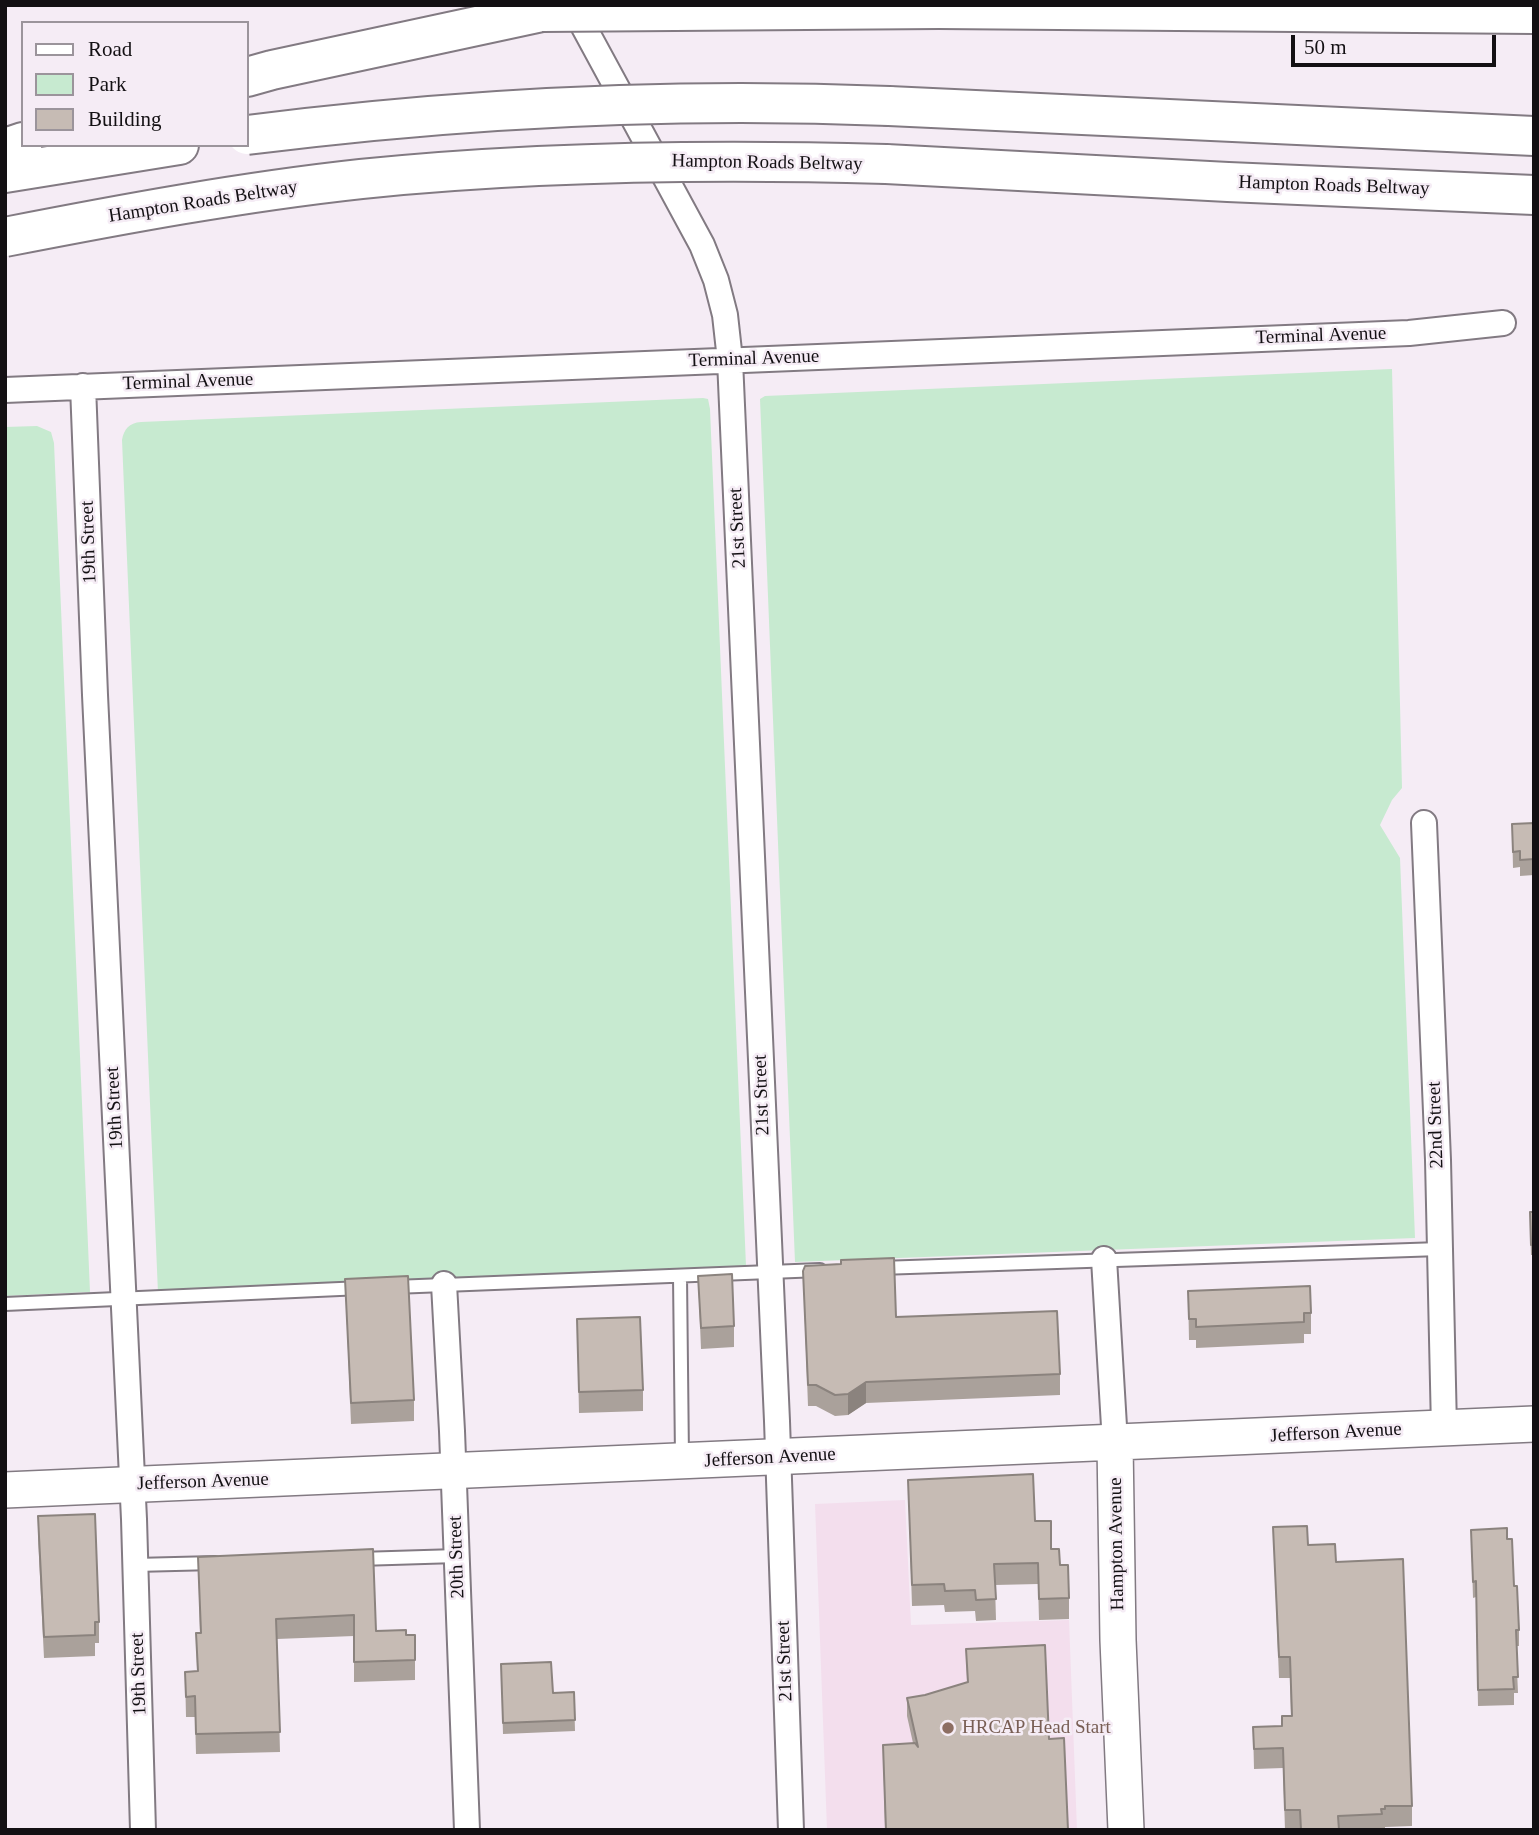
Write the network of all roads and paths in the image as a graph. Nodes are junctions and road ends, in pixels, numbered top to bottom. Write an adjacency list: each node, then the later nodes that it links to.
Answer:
1 (589, 5): 2 (highway, bridge)
2 (557, 9): 3 (highway, bridge); 4 (highway); 14 (street, 21st Street)
3 (1534, 14)
4 (248, 77)
5 (248, 135): 6 (highway, bridge)
6 (1534, 136)
7 (167, 147): 8 (highway)
8 (5, 173)
9 (1228, 182): 10 (highway, Hampton Roads Beltway); 11 (highway); 12 (highway, Hampton Roads Beltway, bridge)
10 (1534, 195)
11 (1534, 221)
12 (5, 237)
13 (1503, 323): 14 (street, Terminal Avenue)
14 (730, 360): 15 (street, Terminal Avenue); 22 (street, 21st Street)
15 (83, 386): 16 (street, Terminal Avenue); 25 (street, 19th Street)
16 (5, 390)
17 (1424, 823): 18 (street, 22nd Street)
18 (1440, 1249): 19 (lane); 28 (street, 22nd Street)
19 (1104, 1259): 20 (lane); 29 (street, Hampton Avenue)
20 (867, 1268)
21 (839, 1269): 22 (lane)
22 (769, 1272): 23 (lane); 30 (street, 21st Street)
23 (680, 1276): 24 (lane); 31 (lane)
24 (444, 1284): 25 (lane); 32 (street, 20th Street)
25 (124, 1299): 26 (lane); 33 (street, 19th Street)
26 (5, 1304)
27 (1534, 1424): 28 (main road, Jefferson Avenue)
28 (1444, 1428): 29 (main road, Jefferson Avenue)
29 (1115, 1443): 30 (main road, Jefferson Avenue); 42 (main road, Hampton Avenue)
30 (778, 1458): 31 (main road, Jefferson Avenue); 41 (street, 21st Street)
31 (682, 1462): 32 (main road, Jefferson Avenue)
32 (453, 1471): 33 (main road, Jefferson Avenue); 35 (street, 20th Street)
33 (131, 1485): 34 (main road, Jefferson Avenue); 38 (street, 19th Street)
34 (5, 1490)
35 (457, 1556): 36 (lane); 40 (street, 20th Street)
36 (350, 1559)
37 (229, 1563): 38 (lane)
38 (135, 1566): 39 (street, 19th Street)
39 (143, 1830)
40 (467, 1830)
41 (792, 1830)
42 (1126, 1830)

